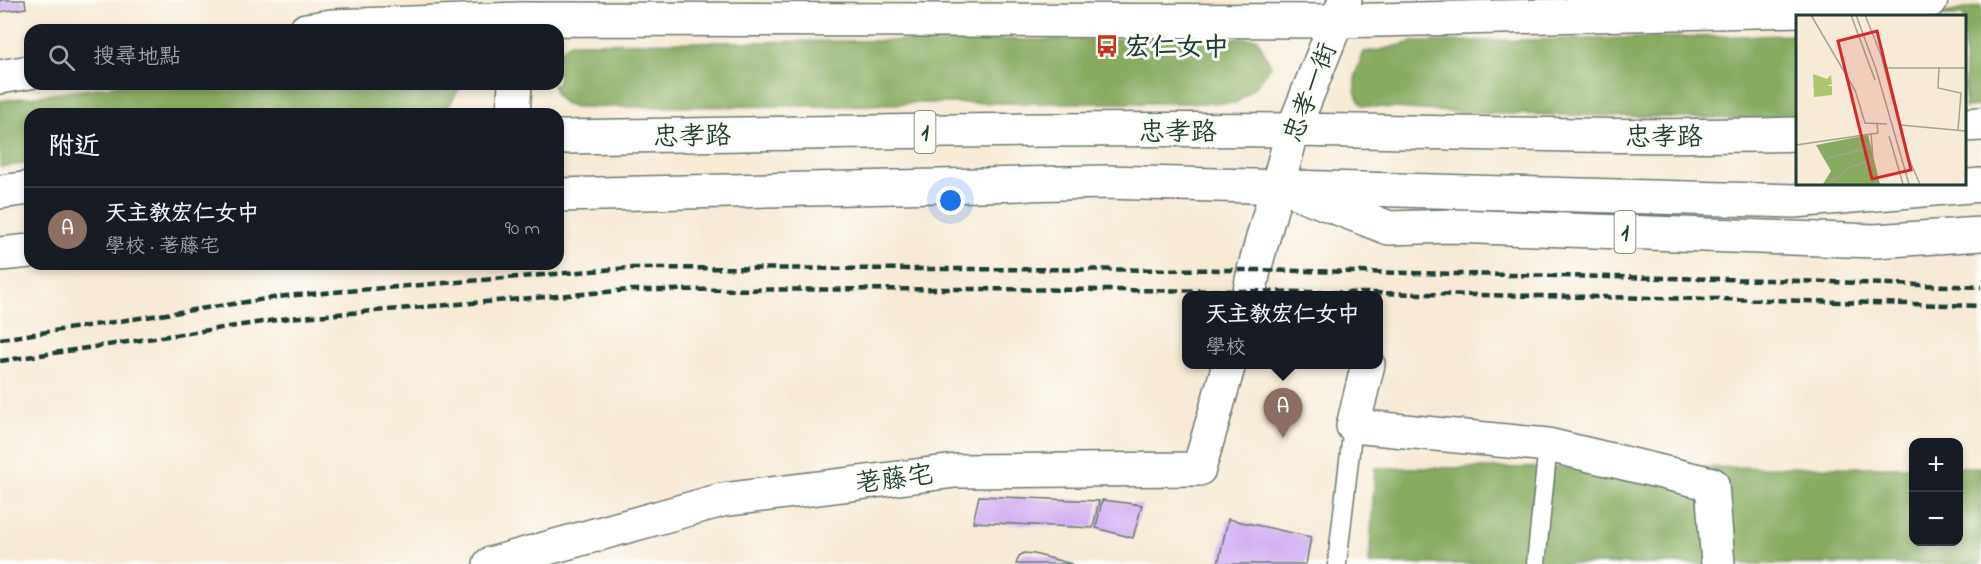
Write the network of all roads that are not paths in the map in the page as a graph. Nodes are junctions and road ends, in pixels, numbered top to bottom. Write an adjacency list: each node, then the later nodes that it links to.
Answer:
1 (1931, 0): 2 (main road)
2 (1341, 11): 3 (main road); 11 (main road, 忠孝一街)
3 (521, 16): 4 (main road)
4 (370, 24)
5 (24, 73): 6 (main road)
6 (0, 76)
7 (515, 90): 8 (main road)
8 (513, 108)
9 (1981, 124): 10 (main road)
10 (1966, 125)
11 (1293, 130): 12 (main road, 忠孝路 / 1); 13 (main road, 忠孝路 / 1); 14 (main road, 忠孝一街)
12 (1796, 134)
13 (564, 137)
14 (1277, 185): 15 (main road, 忠孝路 / 1); 18 (main road, 忠孝路 / 1); 19 (main road, 忠孝路 / 1); 22 (main road)
15 (1981, 185)
16 (24, 189): 17 (main road)
17 (0, 192)
18 (564, 195)
19 (1981, 234)
20 (24, 252): 21 (main road)
21 (0, 254)
22 (1250, 291)
23 (1228, 369): 27 (main road, 荖藤宅)
24 (1367, 369): 25 (main road)
25 (1353, 426): 26 (main road); 28 (lane)
26 (1548, 445): 29 (lane); 30 (main road)
27 (490, 564)
28 (1337, 564)
29 (1536, 564)
30 (1718, 564)

